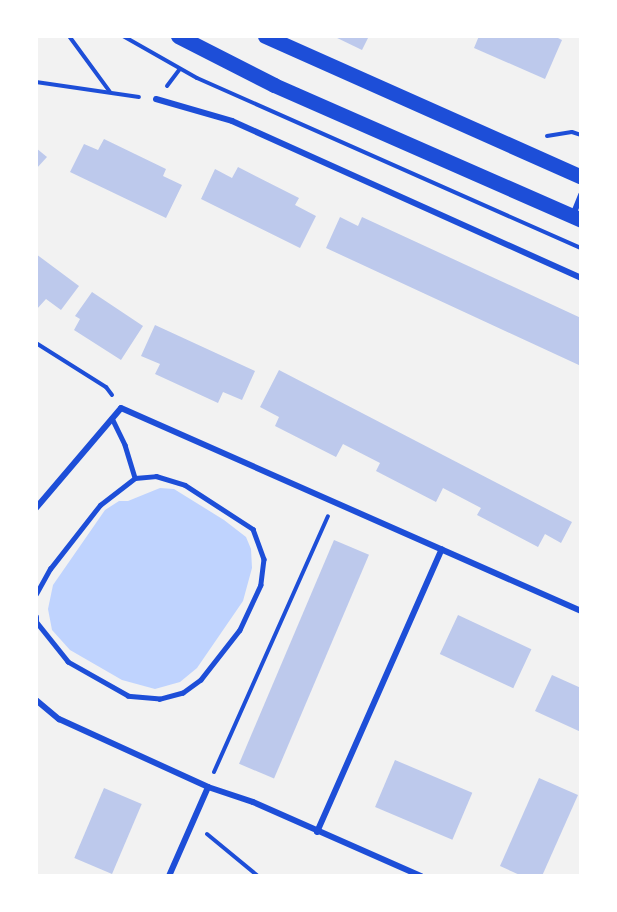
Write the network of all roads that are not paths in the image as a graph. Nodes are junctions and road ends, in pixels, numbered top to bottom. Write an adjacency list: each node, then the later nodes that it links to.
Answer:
1 (178, 36): 6 (main road)
2 (265, 36): 4 (main road)
3 (156, 99): 7 (street)
4 (581, 177)
5 (581, 195): 6 (street)
6 (577, 218)
7 (581, 278)
8 (112, 418): 9 (lane); 10 (street); 11 (street)
9 (135, 478): 12 (lane); 14 (lane)
10 (36, 508)
11 (442, 549): 13 (street); 17 (street)
12 (36, 594)
13 (581, 611)
14 (36, 617)
15 (36, 700): 16 (street)
16 (208, 787): 17 (street); 18 (street)
17 (317, 832): 19 (street)
18 (169, 876)
19 (420, 876)

